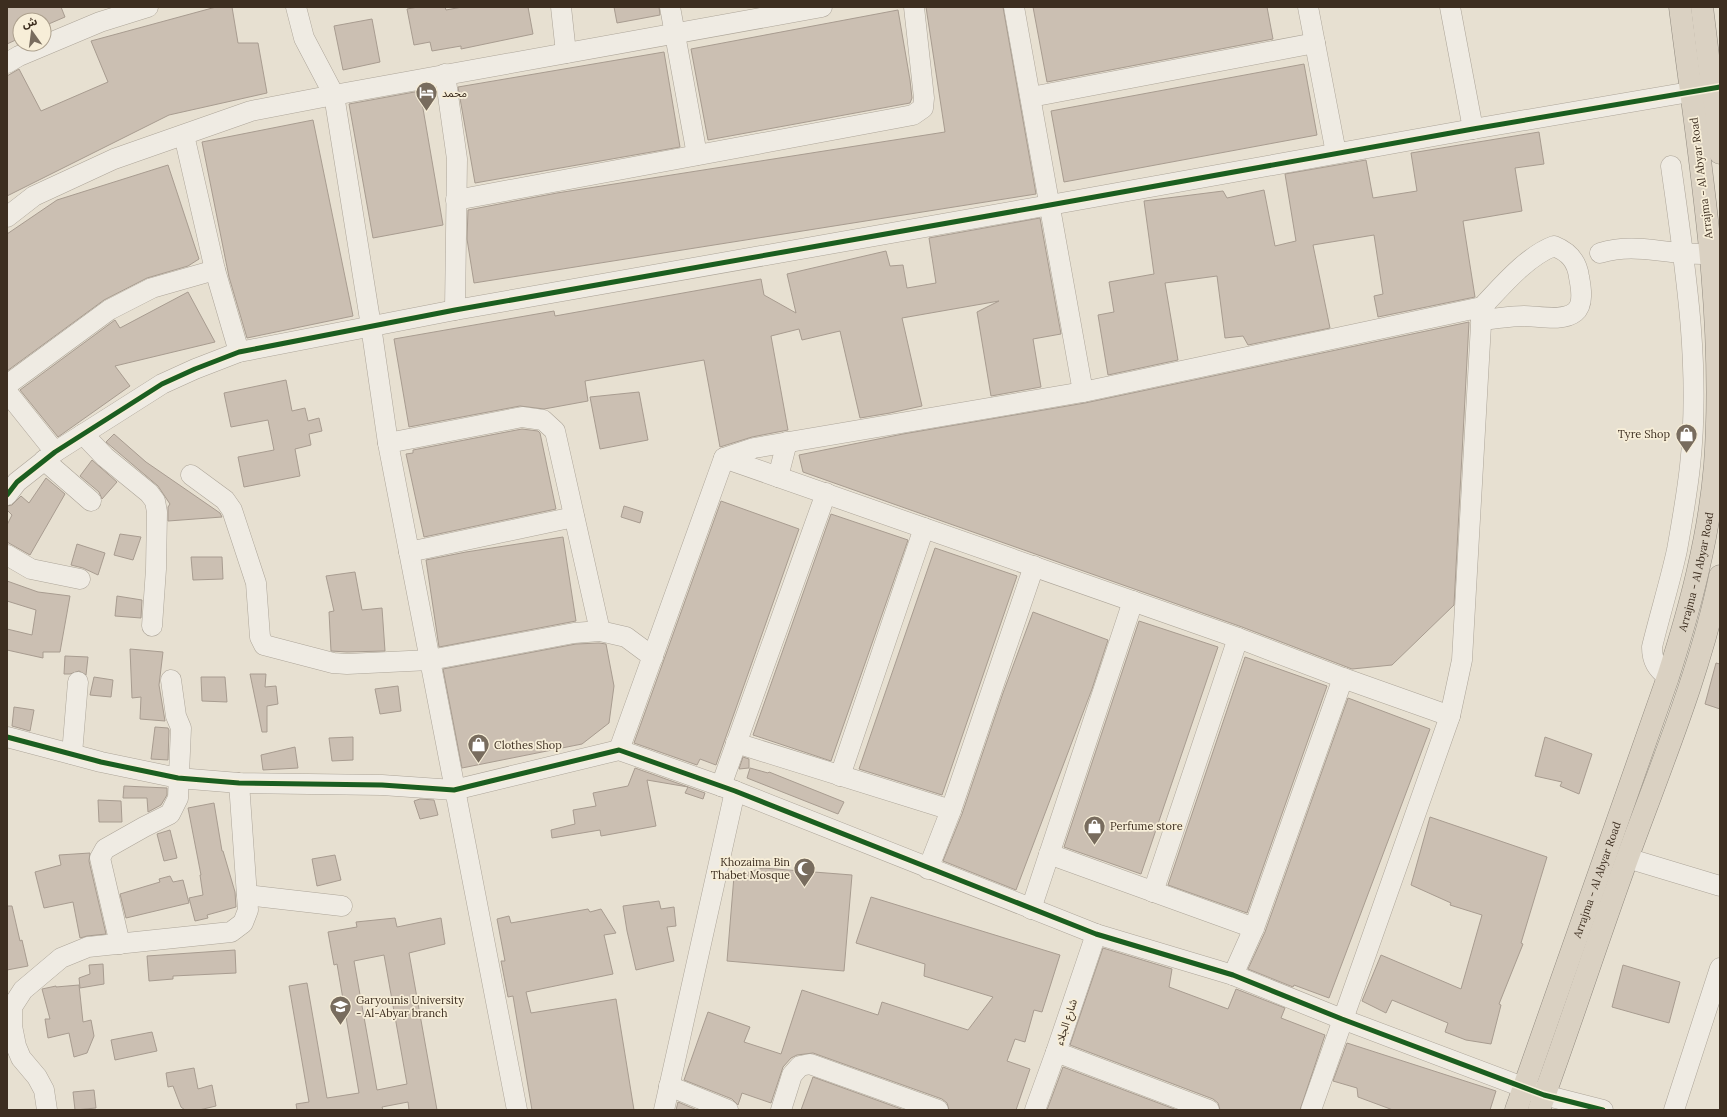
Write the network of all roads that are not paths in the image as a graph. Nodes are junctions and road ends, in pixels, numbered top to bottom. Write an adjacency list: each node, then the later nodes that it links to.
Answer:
1 (148, 7): 15 (street)
2 (296, 7): 19 (street)
3 (561, 7): 14 (street)
4 (670, 7): 12 (street)
5 (822, 7): 12 (street)
6 (914, 7): 25 (street)
7 (1014, 7): 20 (street)
8 (1308, 7): 13 (street)
9 (1450, 7): 21 (street)
10 (1680, 7): 18 (highway, Arrajma - Al Abyar Road)
11 (1702, 7): 17 (highway, Arrajma - Al Abyar Road)
12 (675, 33): 14 (street); 25 (street)
13 (1315, 43): 20 (street); 24 (street)
14 (566, 53): 16 (street)
15 (7, 63)
16 (445, 74): 19 (street); 27 (street)
17 (1716, 88): 18 (street); 23 (highway, Arrajma - Al Abyar Road)
18 (1691, 92): 21 (street); 32 (highway, Arrajma - Al Abyar Road)
19 (334, 95): 22 (street); 36 (street)
20 (1031, 97): 28 (street)
21 (1473, 128): 24 (street)
22 (184, 135): 29 (street); 33 (street)
23 (1720, 153)
24 (1336, 154): 28 (street)
25 (697, 155): 27 (street)
26 (1671, 166): 31 (street)
27 (456, 200): 34 (street)
28 (1050, 205): 34 (street); 40 (street)
29 (7, 217)
30 (1600, 253): 31 (street)
31 (1684, 253): 32 (street); 65 (street)
32 (1711, 254): 65 (highway, Arrajma - Al Abyar Road)
33 (215, 270): 37 (street); 38 (street)
34 (455, 310): 36 (street)
35 (1482, 314): 35 (street); 40 (street); 69 (street)
36 (371, 326): 37 (street); 43 (street)
37 (239, 352): 41 (street)
38 (7, 385)
39 (7, 392): 44 (street)
40 (1083, 392): 42 (street)
41 (83, 434): 44 (street); 60 (street)
42 (787, 442): 45 (street); 47 (street)
43 (388, 443): 51 (street); 53 (street)
44 (50, 456): 49 (street); 50 (street)
45 (724, 458): 47 (street); 63 (street)
46 (191, 475): 64 (street)
47 (778, 476): 48 (street)
48 (826, 493): 52 (street); 71 (street)
49 (7, 495)
50 (91, 501)
51 (574, 517): 53 (street); 61 (street)
52 (924, 528): 55 (street); 74 (street)
53 (409, 552): 64 (street)
54 (7, 555): 57 (street)
55 (1034, 566): 59 (street); 79 (street)
56 (1720, 576): 58 (highway, Arrajma - Al Abyar Road)
57 (80, 579)
58 (1718, 599): 81 (highway, Arrajma - Al Abyar Road)
59 (1133, 601): 62 (street); 80 (street)
60 (152, 626)
61 (600, 631): 63 (street); 64 (street)
62 (1238, 638): 66 (street); 84 (street)
63 (653, 657): 72 (street)
64 (430, 660): 78 (street)
65 (1668, 677): 97 (highway, Arrajma - Al Abyar Road)
66 (1343, 678): 69 (street); 88 (street)
67 (171, 680): 75 (street)
68 (78, 682): 73 (street)
69 (1450, 716): 94 (street)
70 (7, 736): 73 (street)
71 (736, 743): 74 (street); 77 (street)
72 (619, 750): 77 (street); 78 (street)
73 (72, 754): 75 (street)
74 (840, 776): 79 (street)
75 (178, 778): 76 (street); 90 (street)
76 (239, 783): 78 (street); 85 (street)
77 (728, 789): 82 (street); 96 (street)
78 (454, 790): 100 (street)
79 (951, 810): 82 (street)
80 (1049, 854): 84 (street); 87 (street)
81 (1627, 858): 83 (street); 97 (highway, Arrajma - Al Abyar Road)
82 (928, 868): 87 (street)
83 (1720, 886)
84 (1153, 892): 88 (street)
85 (247, 895): 86 (street); 90 (street)
86 (342, 906)
87 (1031, 908): 89 (street)
88 (1254, 928): 92 (street)
89 (1096, 934): 92 (street); 95 (street, شارع الجلاء)
90 (120, 944): 99 (street)
91 (1720, 968): 93 (street)
92 (1233, 975): 94 (street)
93 (1716, 994): 109 (street)
94 (1342, 1019): 97 (street); 106 (street)
95 (1056, 1052): 104 (street, شارع الجلاء); 105 (street)
96 (669, 1086): 101 (street); 102 (street)
97 (1536, 1097): 107 (highway, Arrajma - Al Abyar Road); 108 (street)
98 (934, 1109): 103 (street)
99 (47, 1110)
100 (517, 1110)
101 (664, 1110)
102 (728, 1110)
103 (780, 1110)
104 (1035, 1110)
105 (1209, 1110)
106 (1311, 1110)
107 (1516, 1110)
108 (1603, 1110)
109 (1674, 1110)

